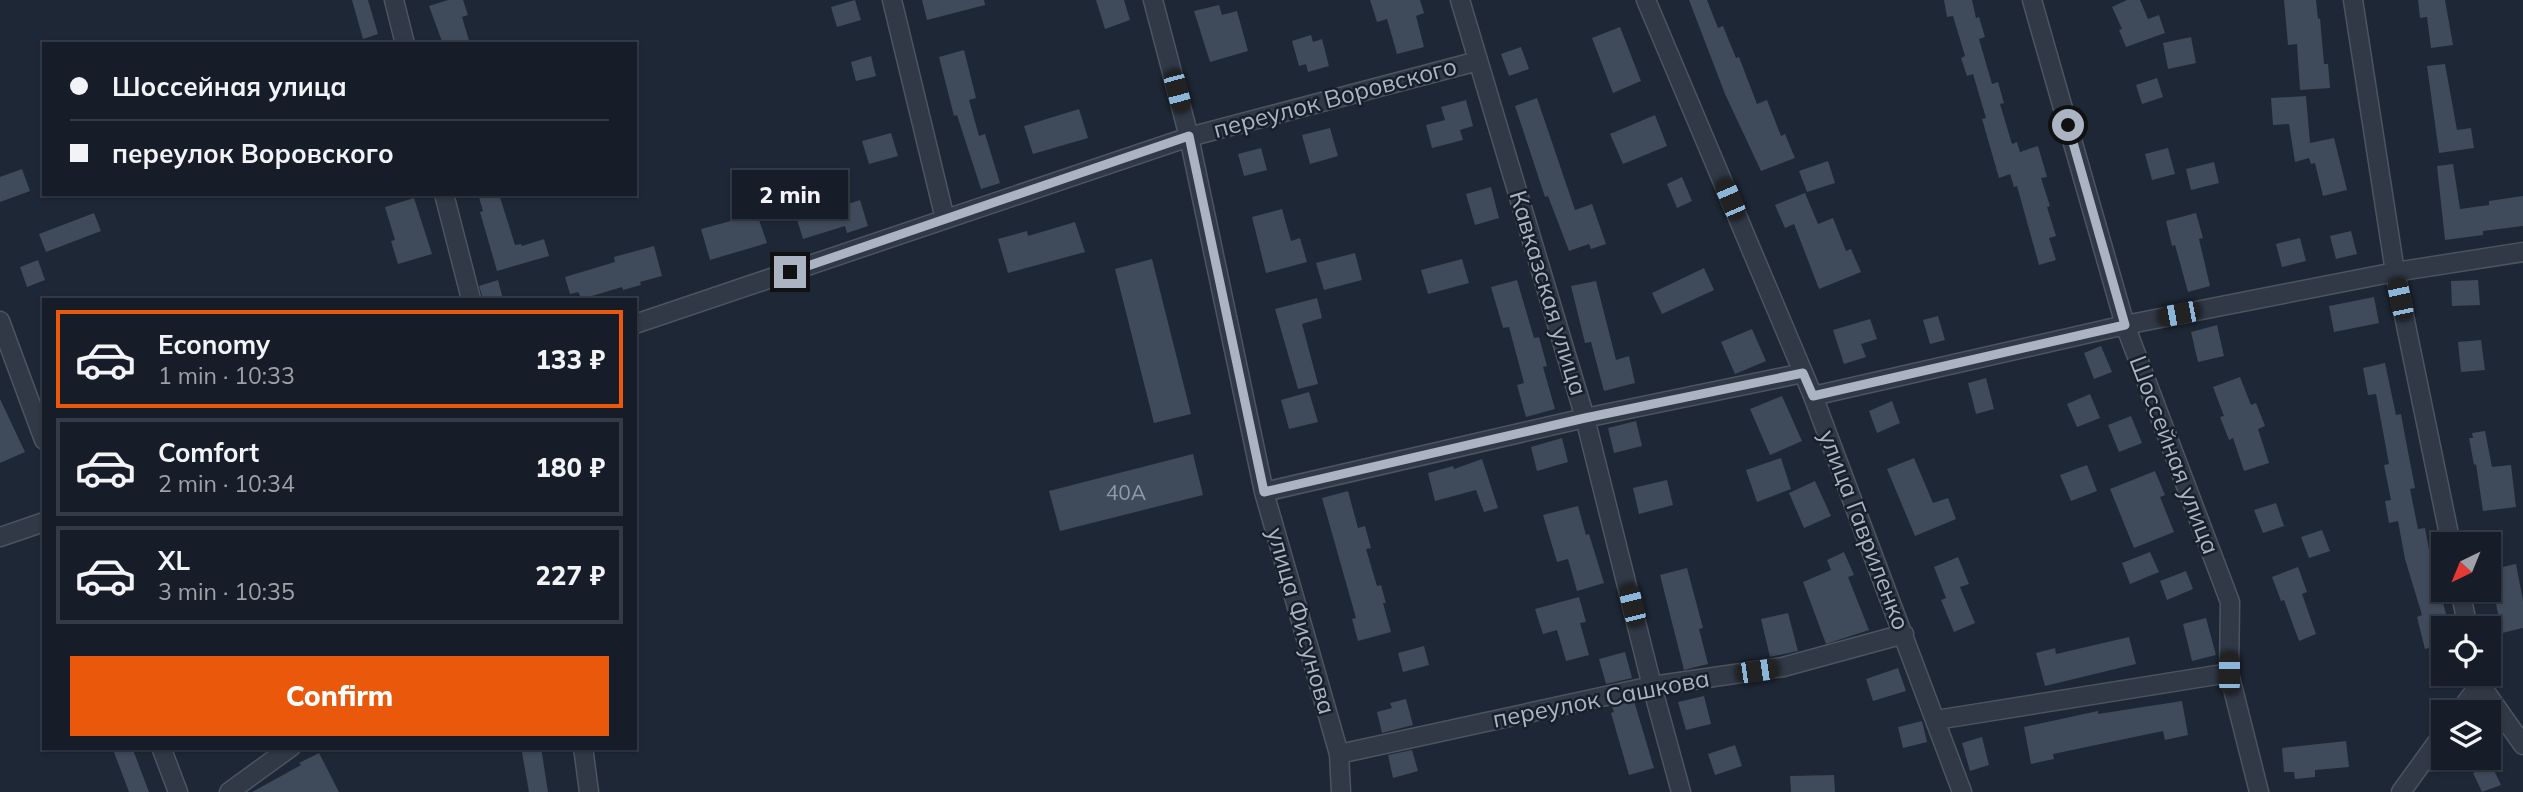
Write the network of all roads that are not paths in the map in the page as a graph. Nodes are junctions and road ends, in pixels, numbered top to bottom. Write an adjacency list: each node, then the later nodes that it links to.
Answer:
1 (394, 0): 8 (street)
2 (892, 0): 12 (street)
3 (1153, 0): 10 (street, улица Фисунова)
4 (1460, 0): 9 (street, Кавказская улица)
5 (1646, 0): 19 (street, улица Гавриленко)
6 (2032, 0): 18 (street, Шоссейная улица)
7 (2353, 0): 14 (street)
8 (404, 42)
9 (1478, 61): 10 (street, переулок Воровского); 21 (street, Кавказская улица)
10 (1189, 136): 12 (street, переулок Воровского); 23 (street, улица Фисунова)
11 (445, 196): 15 (street)
12 (945, 219): 17 (street, переулок Воровского)
13 (2523, 252): 14 (street)
14 (2395, 272): 18 (street); 25 (street)
15 (471, 298)
16 (0, 321): 22 (street)
17 (637, 323)
18 (2125, 325): 20 (street); 28 (street, Шоссейная улица)
19 (1803, 373): 20 (street, улица Гавриленко); 21 (street)
20 (1813, 396): 27 (street, улица Гавриленко)
21 (1585, 418): 23 (street); 29 (street, Кавказская улица)
22 (42, 435)
23 (1264, 492): 37 (street, улица Фисунова)
24 (42, 523): 26 (street)
25 (2449, 532)
26 (0, 537)
27 (1904, 634): 29 (street, переулок Сашкова); 31 (street, улица Гавриленко)
28 (2229, 673): 31 (street); 44 (street, Шоссейная улица)
29 (1652, 686): 37 (street, переулок Сашкова); 42 (street, Кавказская улица)
30 (2484, 686): 32 (street)
31 (1936, 720): 43 (street, улица Гавриленко)
32 (2523, 745)
33 (162, 750): 38 (street)
34 (287, 750): 39 (street)
35 (583, 750): 40 (street)
36 (2431, 751): 45 (street)
37 (1339, 754): 41 (street, улица Фисунова)
38 (178, 792)
39 (229, 792)
40 (589, 792)
41 (1341, 792)
42 (1681, 792)
43 (1962, 792)
44 (2259, 792)
45 (2401, 792)

